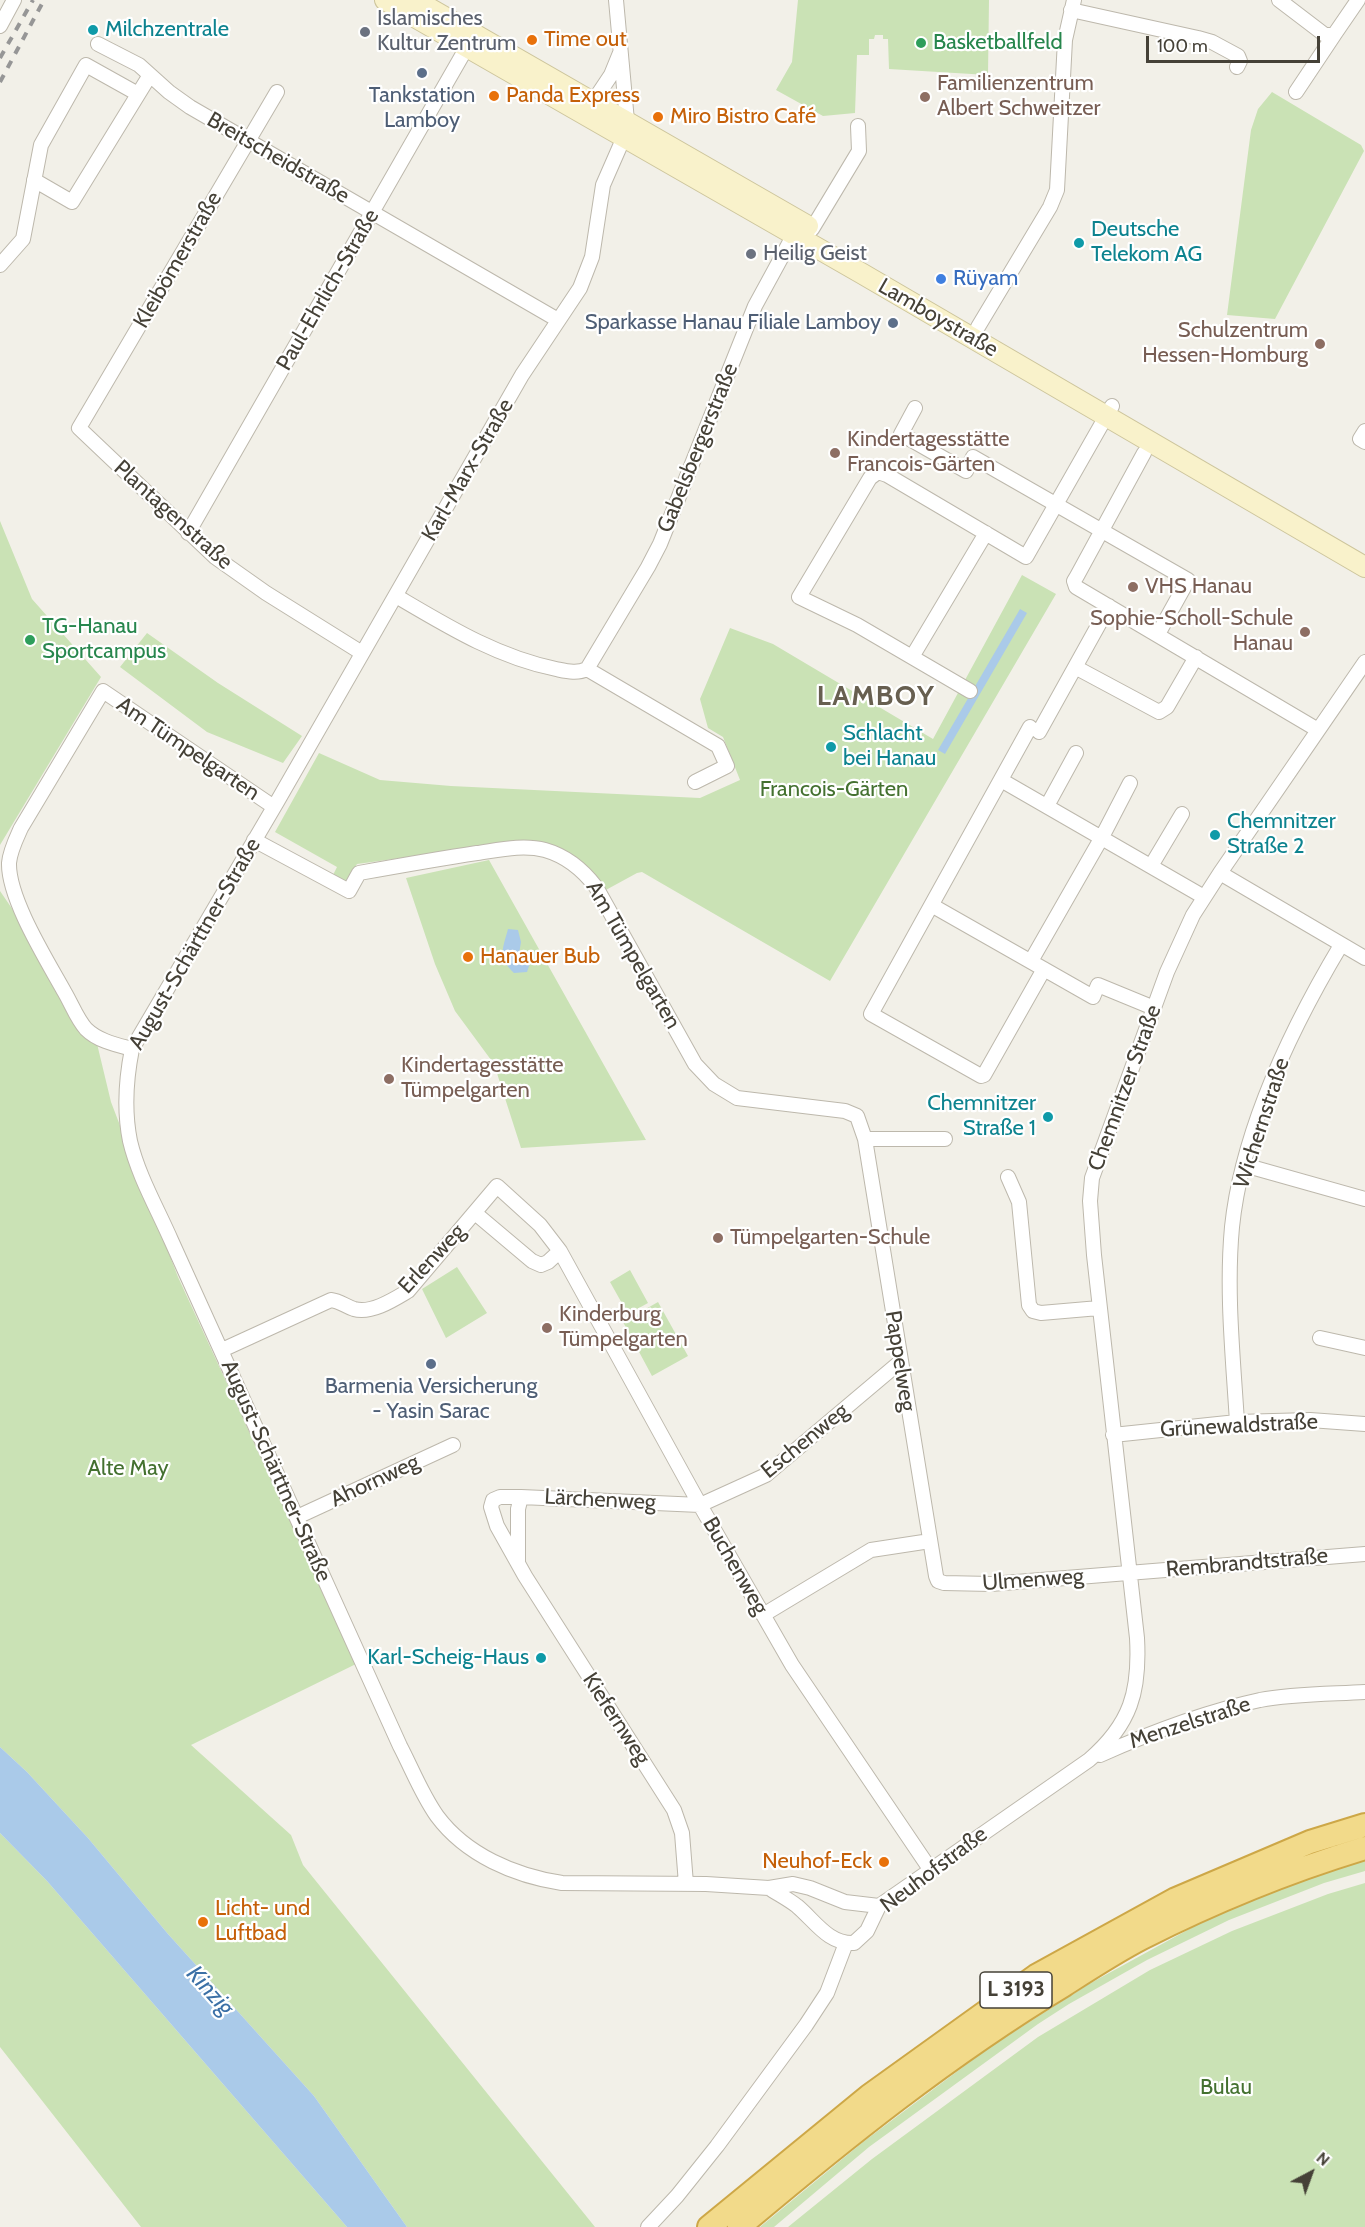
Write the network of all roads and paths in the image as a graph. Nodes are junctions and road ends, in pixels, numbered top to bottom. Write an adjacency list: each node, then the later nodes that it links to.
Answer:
1 (14, 0): 8 (street)
2 (385, 0): 11 (main road, Lamboystraße)
3 (415, 0): 18 (main road, Lamboystraße)
4 (616, 0): 12 (street)
5 (1280, 0): 9 (street)
6 (1358, 0): 9 (street)
7 (1073, 5): 13 (street); 27 (street)
8 (0, 26)
9 (1334, 35): 16 (street)
10 (98, 44): 14 (street, Breitscheidstraße)
11 (467, 47): 20 (main road, Lamboystraße); 23 (street, Paul-Ehrlich-Straße)
12 (621, 48): 18 (street); 20 (street)
13 (1237, 67)
14 (150, 75): 17 (street); 21 (street, Breitscheidstraße)
15 (277, 92): 21 (street, Kleibömerstraße)
16 (1296, 92)
17 (138, 94): 22 (street); 22 (street)
18 (593, 102): 20 (main road, Lamboystraße)
19 (858, 126): 24 (street)
20 (626, 129): 24 (main road, Lamboystraße); 26 (street, Karl-Marx-Straße)
21 (248, 141): 23 (street, Breitscheidstraße); 30 (street, Kleibömerstraße)
22 (34, 180): 25 (street)
23 (372, 213): 26 (street, Breitscheidstraße); 36 (street, Paul-Ehrlich-Straße)
24 (802, 228): 27 (main road, Lamboystraße); 29 (main road, Lamboystraße); 48 (street, Gabelsbergerstraße)
25 (0, 265)
26 (558, 320): 40 (street, Karl-Marx-Straße)
27 (978, 327): 29 (main road, Lamboystraße)
28 (915, 408): 34 (street)
29 (1109, 411): 34 (street); 38 (main road, Lamboystraße); 39 (main road, Lamboystraße)
30 (80, 428): 36 (street, Plantagenstraße)
31 (1365, 431): 32 (street)
32 (1365, 442)
33 (1144, 453): 35 (street)
34 (1055, 506): 35 (street); 37 (street)
35 (1100, 531): 41 (street); 42 (street)
36 (188, 533): 43 (street, Plantagenstraße)
37 (986, 533): 44 (street); 44 (street)
38 (1365, 552)
39 (1365, 567)
40 (396, 596): 43 (street, Karl-Marx-Straße); 48 (street)
41 (1109, 606): 42 (street); 47 (street)
42 (1158, 634): 45 (street)
43 (362, 653): 56 (street, Karl-Marx-Straße)
44 (912, 657): 49 (street)
45 (1196, 657): 47 (street); 50 (street)
46 (1365, 662): 50 (street, Chemnitzer Straße)
47 (1075, 667): 52 (street)
48 (587, 669): 53 (street)
49 (970, 691)
50 (1318, 730): 61 (street, Chemnitzer Straße)
51 (1076, 753): 55 (street)
52 (1001, 780): 55 (street); 63 (street)
53 (695, 782)
54 (1130, 783): 58 (street)
55 (1047, 806): 58 (street)
56 (274, 807): 59 (street, August-Schärttner-Straße); 69 (street, Am Tümpelgarten)
57 (1182, 814): 60 (street)
58 (1102, 837): 60 (street); 66 (street)
59 (254, 840): 69 (street, August-Schärttner-Straße); 70 (street, Am Tümpelgarten)
60 (1151, 866): 62 (street)
61 (1220, 873): 62 (street, Chemnitzer Straße); 64 (street)
62 (1204, 897): 68 (street, Chemnitzer Straße)
63 (933, 906): 66 (street); 67 (street)
64 (1341, 945): 65 (street); 72 (street, Wichernstraße)
65 (1365, 958)
66 (1031, 961): 67 (street)
67 (1044, 969): 68 (street)
68 (1154, 1008): 77 (street, Chemnitzer Straße)
69 (132, 1049): 80 (street, August-Schärttner-Straße)
70 (864, 1133): 71 (street); 81 (street, Pappelweg)
71 (945, 1139)
72 (1244, 1165): 74 (street); 82 (street, Wichernstraße)
73 (1008, 1177): 77 (street)
74 (1365, 1199)
75 (475, 1213): 76 (street); 76 (street, Buchenweg); 80 (street, Erlenweg)
76 (560, 1251): 88 (street, Buchenweg)
77 (1100, 1308): 84 (street, Chemnitzer Straße)
78 (1320, 1338): 79 (street)
79 (1365, 1348)
80 (222, 1350): 89 (street, August-Schärttner-Straße)
81 (900, 1362): 88 (street, Eschenweg); 90 (street, Pappelweg)
82 (1237, 1422): 83 (street, Grünewaldstraße); 84 (street, Grünewaldstraße)
83 (1365, 1424)
84 (1113, 1435): 93 (street, Chemnitzer Straße)
85 (453, 1445): 89 (street, Ahornweg)
86 (500, 1497): 87 (street, Lärchenweg); 92 (street, Kiefernweg)
87 (521, 1497): 88 (street, Lärchenweg); 92 (street)
88 (700, 1505): 95 (street, Buchenweg)
89 (297, 1516): 101 (street, August-Schärttner-Straße)
90 (930, 1541): 94 (street, Pappelweg); 95 (street)
91 (1365, 1554): 93 (street, Rembrandtstraße)
92 (518, 1563): 101 (street, Kiefernweg)
93 (1128, 1572): 94 (street, Ulmenweg); 97 (street, Neuhofstraße)
94 (939, 1581)
95 (763, 1615): 100 (street, Buchenweg)
96 (1365, 1692): 97 (street, Menzelstraße)
97 (1089, 1760): 100 (street, Neuhofstraße)
98 (1365, 1825): 106 (highway, L 3193)
99 (1365, 1848): 107 (highway, L 3193)
100 (930, 1869): 103 (street, Neuhofstraße)
101 (686, 1884): 102 (street, August-Schärttner-Straße)
102 (769, 1888): 103 (street, August-Schärttner-Straße); 104 (street, August-Schärttner-Straße)
103 (879, 1906): 104 (street, Neuhofstraße)
104 (846, 1943): 105 (street)
105 (648, 2227)
106 (709, 2227)
107 (739, 2227)

